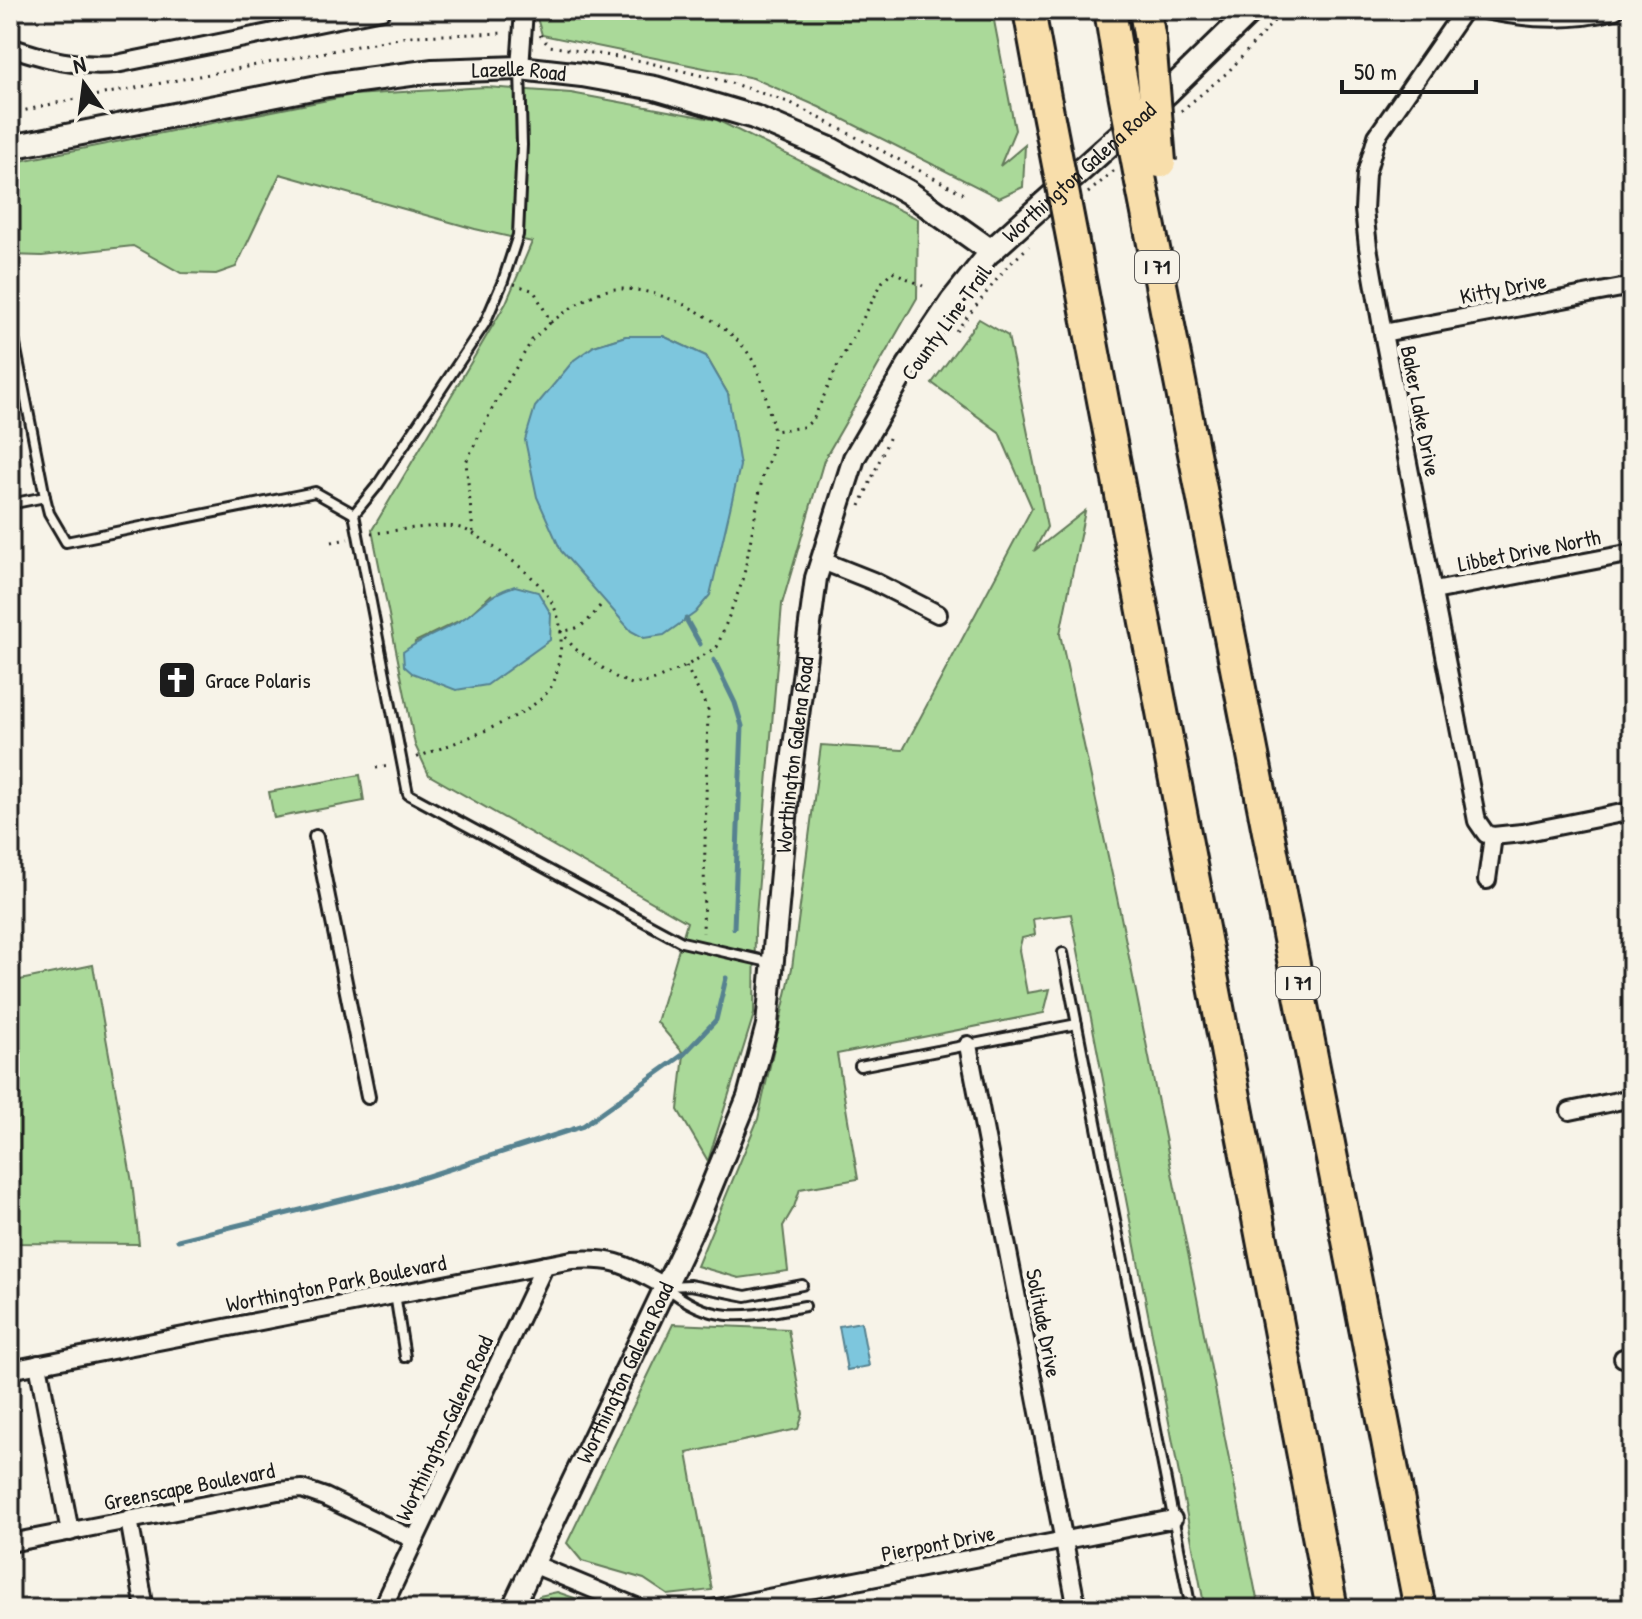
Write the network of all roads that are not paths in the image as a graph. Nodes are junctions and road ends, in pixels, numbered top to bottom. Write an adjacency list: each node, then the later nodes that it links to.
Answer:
1 (382, 10): 10 (street)
2 (524, 10): 11 (street)
3 (1029, 10): 59 (highway, bridge)
4 (1110, 10): 13 (highway, I 71, bridge)
5 (1145, 10): 13 (highway, bridge)
6 (1252, 10): 14 (main road, Worthington Galena Road)
7 (1464, 10): 17 (street, Baker Lake Drive)
8 (1485, 10): 9 (street)
9 (1615, 10)
10 (10, 47)
11 (520, 68): 12 (main road, Lazelle Road); 14 (main road, Lazelle Road); 20 (lane)
12 (10, 147)
13 (1139, 169): 60 (highway, I 71)
14 (991, 251): 22 (street, Worthington Galena Road)
15 (1632, 286): 17 (street, Kitty Drive)
16 (10, 319): 18 (lane)
17 (1383, 333): 23 (street, Baker Lake Drive)
18 (45, 497): 19 (lane); 20 (lane)
19 (10, 504)
20 (354, 514): 30 (lane)
21 (1632, 553): 23 (street, Libbet Drive North)
22 (820, 560): 24 (street); 30 (street, Worthington Galena Road)
23 (1434, 591): 26 (street, Baker Lake Drive)
24 (938, 614)
25 (1632, 811): 26 (street)
26 (1493, 836): 28 (street)
27 (316, 837): 34 (street)
28 (1487, 880)
29 (1063, 953): 31 (lane)
30 (774, 963): 39 (street, Worthington Galena Road)
31 (1077, 1024): 32 (lane); 46 (lane)
32 (968, 1045): 33 (lane); 49 (street, Solitude Drive)
33 (860, 1066)
34 (368, 1097)
35 (1632, 1098): 36 (street)
36 (1570, 1111)
37 (545, 1265): 39 (street, Worthington Park Boulevard); 40 (street, Worthington Park Boulevard); 48 (street, Worthington-Galena Road)
38 (802, 1285): 39 (lane)
39 (665, 1286): 41 (lane); 51 (street, Worthington Galena Road)
40 (395, 1293): 42 (lane); 43 (street, Worthington Park Boulevard)
41 (805, 1306)
42 (405, 1357)
43 (38, 1364): 44 (street, Worthington Park Boulevard); 47 (street)
44 (10, 1370)
45 (129, 1519): 47 (street, Greenscape Boulevard); 48 (street, Greenscape Boulevard); 52 (street)
46 (1173, 1519): 49 (street, Pierpont Drive); 58 (lane)
47 (70, 1532): 50 (street, Greenscape Boulevard)
48 (415, 1540): 53 (street, Worthington-Galena Road)
49 (1064, 1540): 56 (street, Pierpont Drive); 57 (street, Solitude Drive)
50 (10, 1543)
51 (533, 1564): 54 (street, Worthington Galena Road); 55 (street)
52 (145, 1609)
53 (382, 1609)
54 (512, 1609)
55 (641, 1609)
56 (712, 1609)
57 (1077, 1609)
58 (1191, 1609)
59 (1332, 1609)
60 (1420, 1609)

